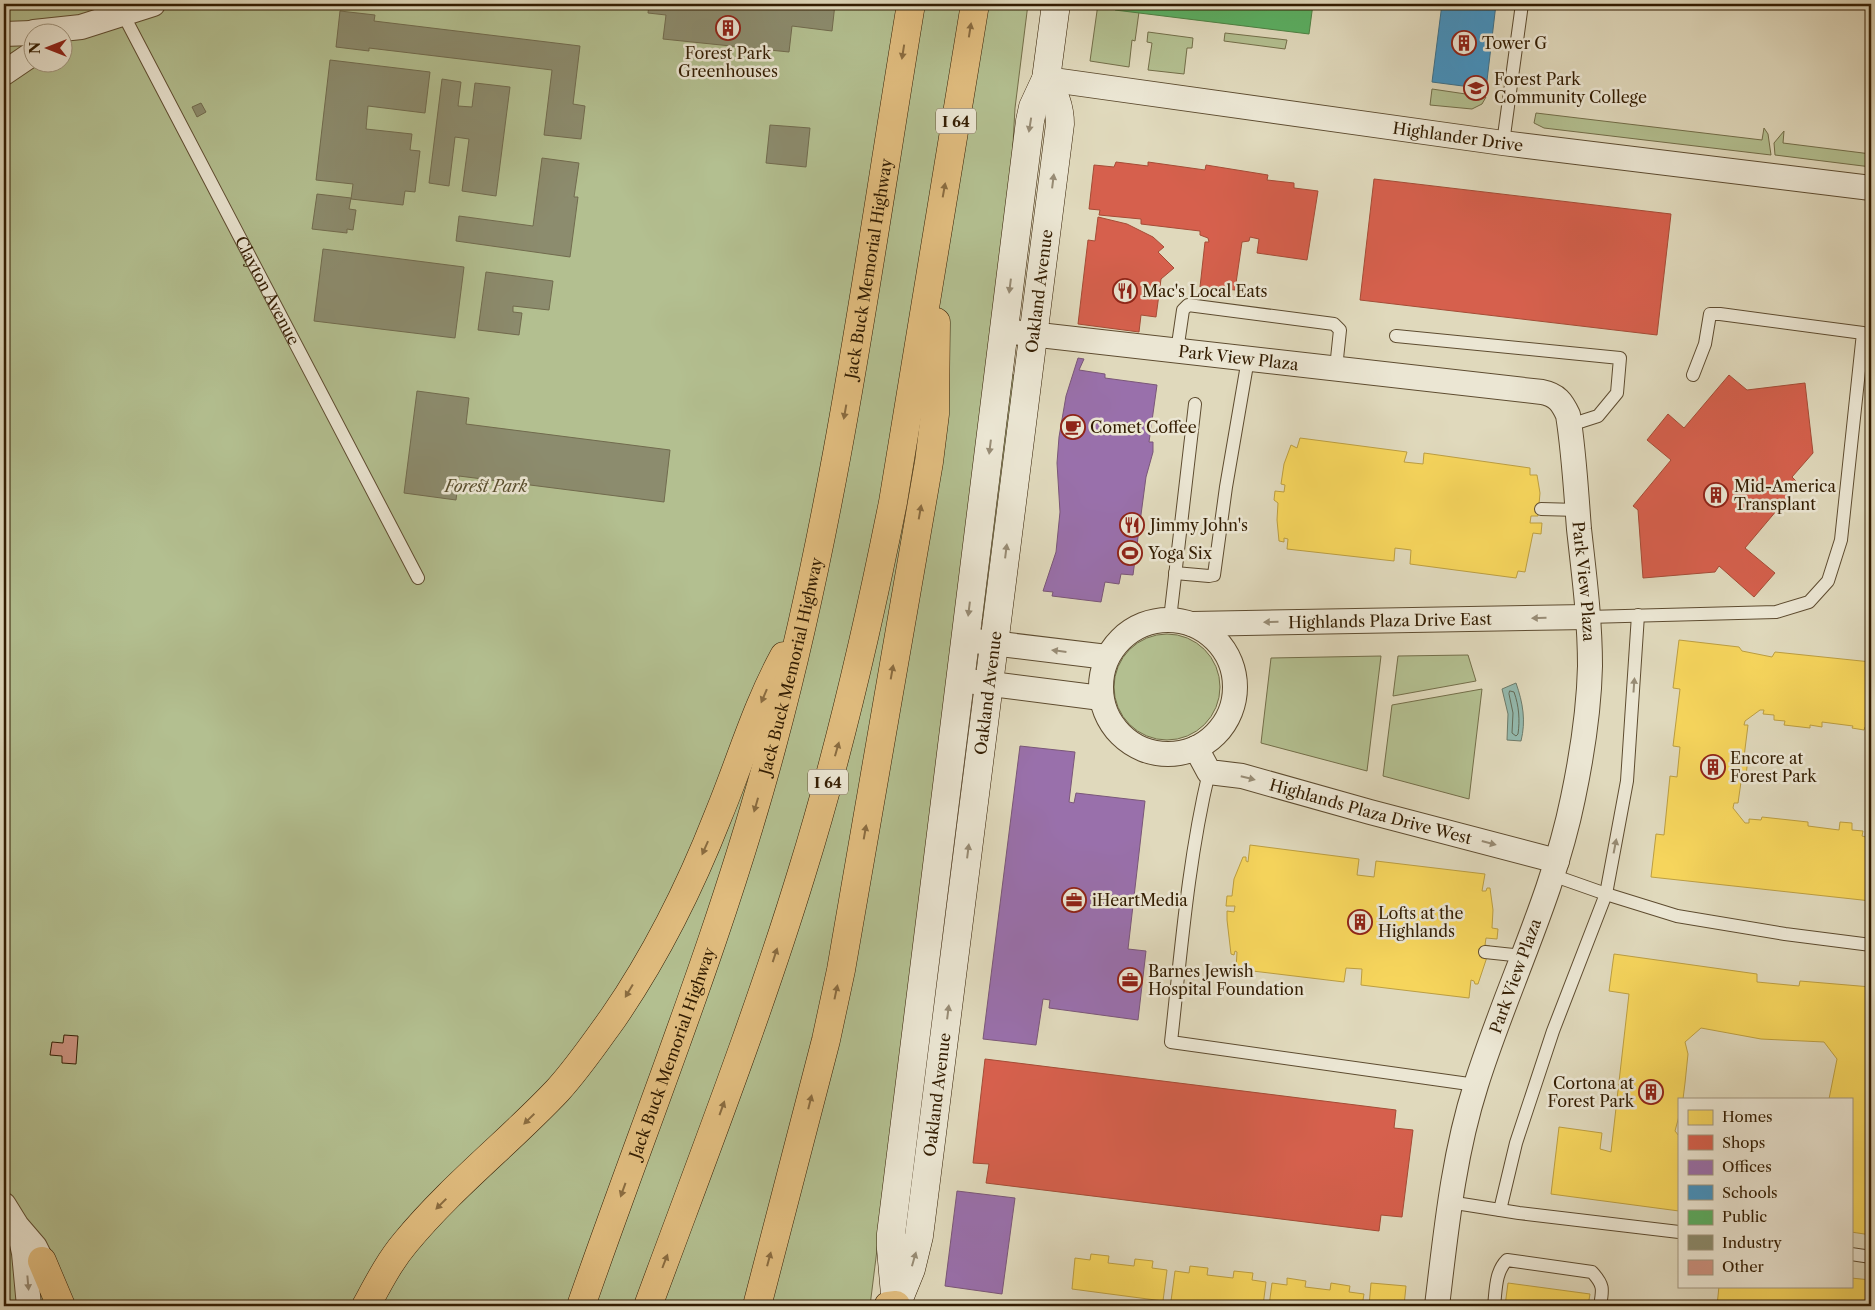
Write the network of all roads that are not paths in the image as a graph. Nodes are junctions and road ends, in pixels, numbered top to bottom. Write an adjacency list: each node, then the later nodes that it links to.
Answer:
1 (153, 4): 6 (street)
2 (911, 4): 32 (main road, Jack Buck Memorial Highway, one-way to 32)
3 (975, 4): 15 (main road, I 64, one-way to 3)
4 (1056, 4): 12 (street, Oakland Avenue)
5 (1522, 4): 13 (lane)
6 (121, 9): 7 (street); 28 (lane, Clayton Avenue)
7 (72, 32)
8 (22, 33): 9 (street)
9 (4, 34)
10 (22, 61): 11 (street)
11 (4, 73)
12 (1046, 80): 13 (street, Highlander Drive); 16 (street, Oakland Avenue, one-way to 16); 17 (street, Oakland Avenue, one-way to 12)
13 (1503, 143): 14 (street, Highlander Drive)
14 (1871, 188)
15 (936, 238): 60 (main road, I 64, one-way to 15); 61 (main road, one-way to 15)
16 (1004, 331): 17 (street, Park View Plaza); 33 (street, Oakland Avenue, one-way to 33)
17 (1034, 334): 19 (street, Park View Plaza); 34 (street, Oakland Avenue, one-way to 17)
18 (1396, 336): 24 (lane)
19 (1177, 351): 20 (street, Park View Plaza); 21 (lane)
20 (1248, 358): 21 (street, Park View Plaza); 27 (lane)
21 (1336, 368): 24 (street, Park View Plaza)
22 (1693, 375): 29 (lane)
23 (1195, 404): 27 (lane)
24 (1570, 425): 26 (street, Park View Plaza)
25 (1540, 509): 26 (lane)
26 (1578, 510): 30 (street, Park View Plaza)
27 (1175, 573): 31 (lane)
28 (418, 578)
29 (1638, 615): 30 (lane); 42 (lane, one-way to 29)
30 (1588, 617): 31 (street, Highlands Plaza Drive East, one-way to 31); 41 (street, Park View Plaza)
31 (1181, 621): 35 (street); 39 (street)
32 (803, 622): 58 (main road, one-way to 58); 59 (main road, Jack Buck Memorial Highway, one-way to 59)
33 (966, 640): 34 (street); 36 (street, Oakland Avenue)
34 (995, 643): 35 (street, one-way to 34); 37 (street, Oakland Avenue)
35 (1107, 657): 38 (street)
36 (960, 680): 37 (street); 62 (street, Oakland Avenue)
37 (990, 684): 38 (street); 62 (street, Oakland Avenue, one-way to 37)
38 (1101, 698): 39 (street)
39 (1196, 748): 40 (street)
40 (1209, 772): 41 (street, Highlands Plaza Drive West, one-way to 41); 46 (lane)
41 (1555, 868): 42 (lane); 45 (street, Park View Plaza)
42 (1606, 894): 43 (lane); 49 (lane)
43 (1871, 945)
44 (1485, 952): 45 (lane)
45 (1522, 956): 46 (street, Park View Plaza)
46 (1476, 1085): 47 (street, Park View Plaza)
47 (1449, 1202): 49 (lane); 63 (street, Park View Plaza)
48 (4, 1206): 50 (street)
49 (1500, 1210): 51 (lane)
50 (17, 1226): 54 (street); 55 (street, one-way to 55)
51 (1678, 1232)
52 (1852, 1254): 53 (lane)
53 (1871, 1257)
54 (42, 1261): 56 (street); 57 (main road)
55 (29, 1306)
56 (50, 1306)
57 (61, 1306)
58 (366, 1306)
59 (581, 1306)
60 (648, 1306)
61 (757, 1306)
62 (897, 1306)
63 (1437, 1306)
64 (1494, 1306): 65 (lane)
65 (1600, 1306)

